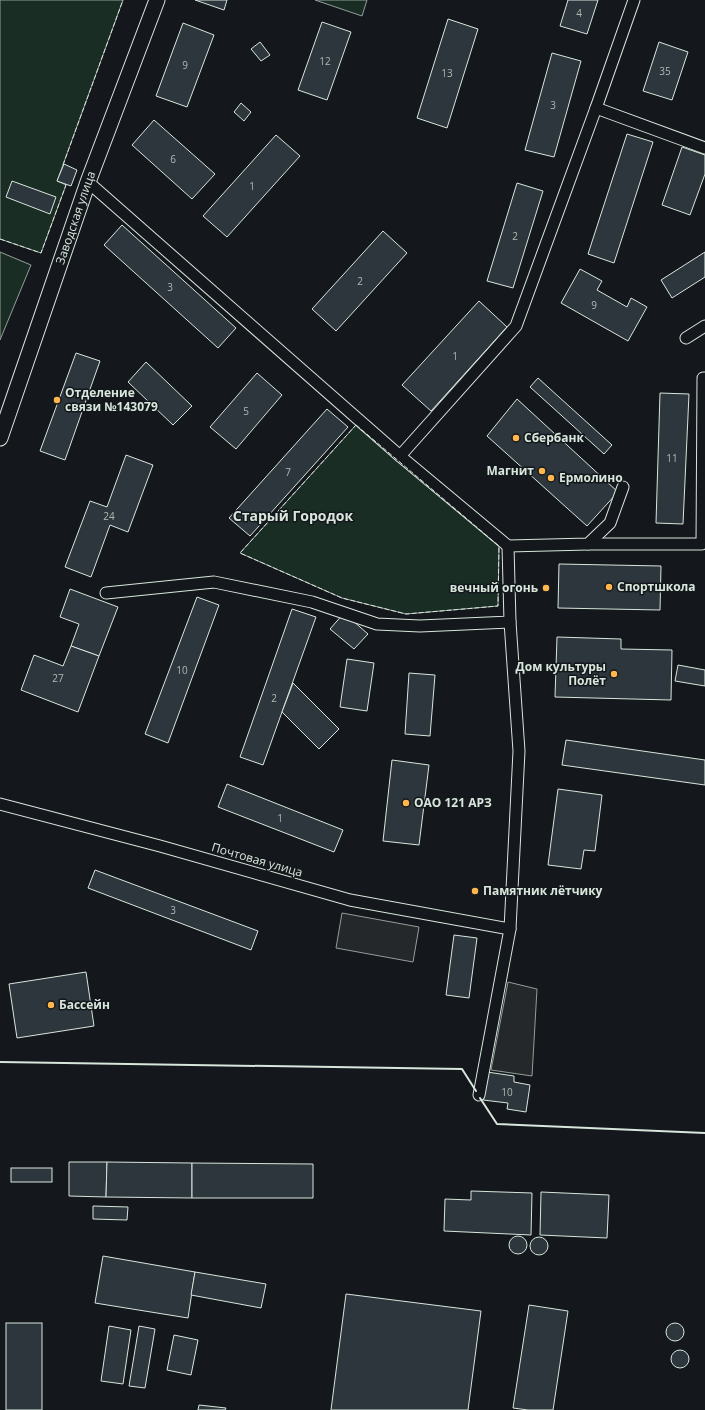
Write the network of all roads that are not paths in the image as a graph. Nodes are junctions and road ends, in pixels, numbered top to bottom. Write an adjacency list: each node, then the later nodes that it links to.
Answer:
1 (157, 0): 5 (main road, Заводская улица)
2 (634, 0): 3 (street)
3 (596, 108): 4 (street); 10 (street)
4 (705, 148)
5 (88, 182): 9 (main road, Заводская улица); 10 (street)
6 (705, 326): 7 (street)
7 (686, 338)
8 (705, 378): 12 (street)
9 (0, 438)
10 (400, 456): 13 (street)
11 (623, 487): 12 (street)
12 (588, 544): 13 (street)
13 (508, 546): 15 (street)
14 (106, 593): 15 (street)
15 (510, 622): 17 (street)
16 (0, 804): 17 (street, Почтовая улица)
17 (510, 929): 18 (street)
18 (479, 1096)

